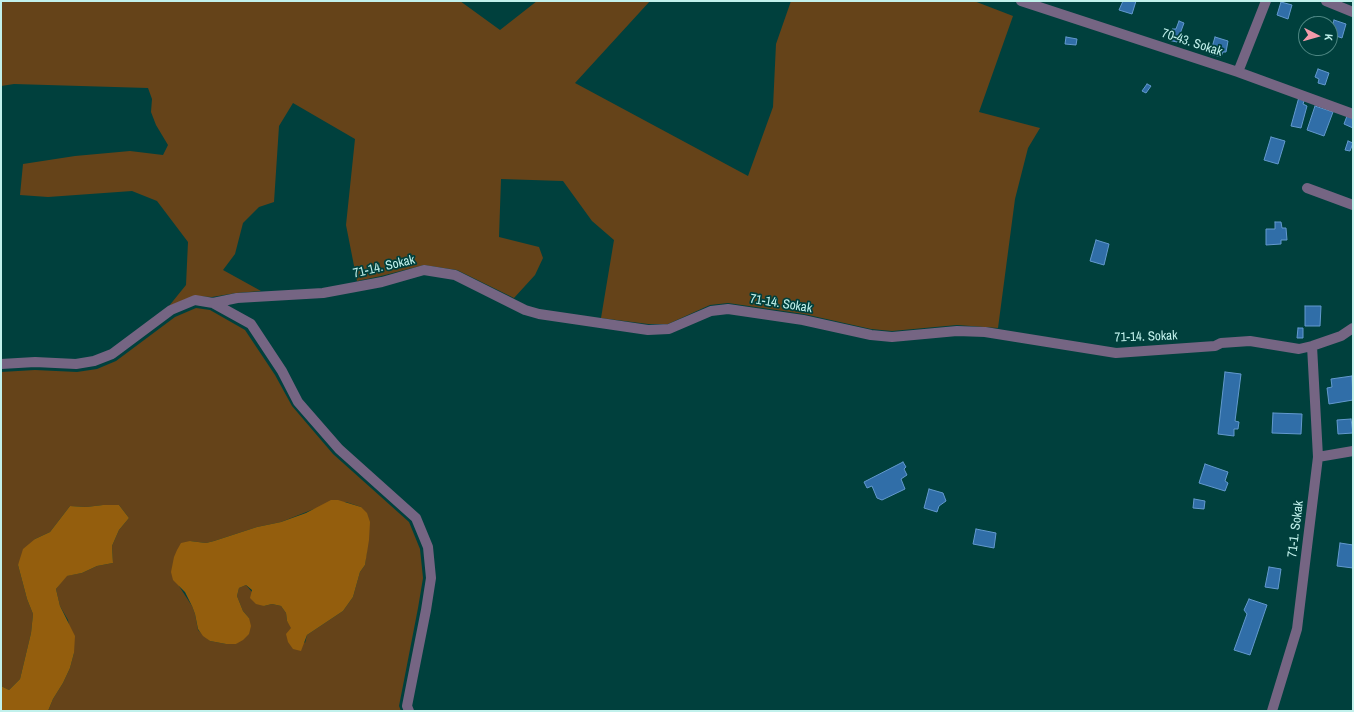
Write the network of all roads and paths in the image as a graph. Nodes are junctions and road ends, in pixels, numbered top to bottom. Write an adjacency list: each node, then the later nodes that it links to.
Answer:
1 (1021, 1): 5 (street, 70-43. Sokak)
2 (1266, 1): 5 (street)
3 (1326, 1): 4 (street)
4 (1353, 12)
5 (1238, 72): 6 (street, 70-43. Sokak)
6 (1353, 114)
7 (1307, 188): 8 (street)
8 (1353, 205)
9 (213, 303): 11 (street, 71-14. Sokak); 12 (street); 15 (street)
10 (1353, 328): 11 (street, 71-14. Sokak)
11 (1312, 346): 14 (street, 71-1. Sokak)
12 (1, 364)
13 (1353, 451): 14 (street)
14 (1318, 457): 16 (street, 71-1. Sokak)
15 (409, 711)
16 (1272, 711)

